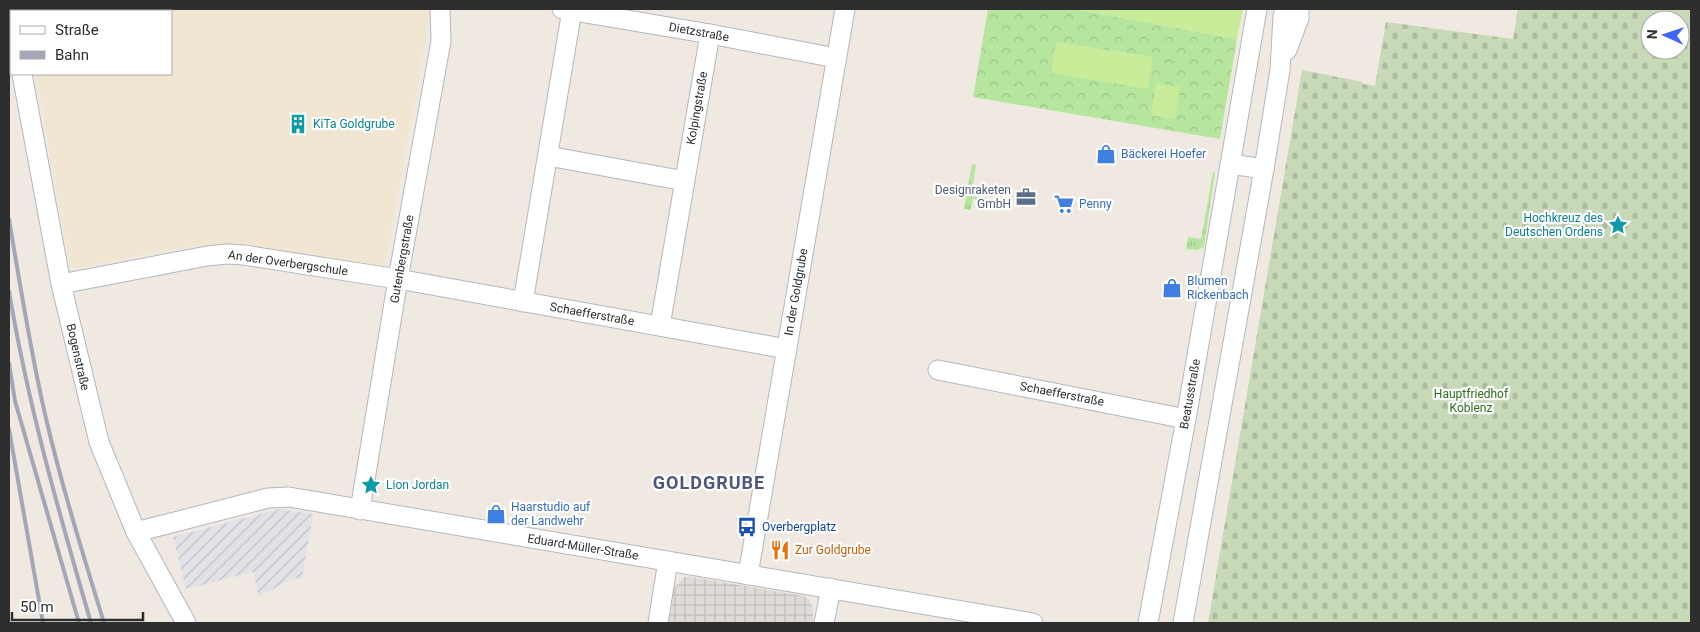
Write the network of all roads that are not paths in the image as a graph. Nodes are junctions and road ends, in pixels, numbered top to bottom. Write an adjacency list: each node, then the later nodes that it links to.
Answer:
1 (440, 9): 15 (street, Gutenbergstraße)
2 (845, 9): 8 (street, In der Goldgrube)
3 (1257, 9): 12 (street, Beatusstraße)
4 (1285, 9): 9 (street)
5 (1299, 9): 9 (street)
6 (567, 10): 7 (street, Dietzstraße); 11 (street)
7 (710, 34): 8 (street, Dietzstraße); 14 (street, Kolpingstraße)
8 (836, 58): 19 (street, In der Goldgrube)
9 (1280, 70): 13 (street)
10 (22, 75): 16 (street, Bogenstraße)
11 (548, 156): 14 (street); 17 (street)
12 (1230, 164): 13 (street); 21 (street, Beatusstraße)
13 (1264, 169): 32 (street)
14 (685, 181): 18 (street, Kolpingstraße)
15 (398, 279): 16 (street, An der Overbergschule); 17 (street, Schaefferstraße); 22 (street, Gutenbergstraße)
16 (61, 284): 23 (street, Bogenstraße)
17 (524, 302): 18 (street, Schaefferstraße)
18 (660, 326): 19 (street, Schaefferstraße)
19 (786, 349): 25 (street, In der Goldgrube)
20 (938, 370): 21 (street, Schaefferstraße)
21 (1186, 419): 31 (street, Beatusstraße)
22 (360, 510): 23 (street, Eduard-Müller-Straße); 24 (street, Eduard-Müller-Straße)
23 (136, 532): 27 (street, Bogenstraße)
24 (668, 562): 25 (street, Eduard-Müller-Straße); 28 (street)
25 (748, 575): 26 (street, Eduard-Müller-Straße)
26 (831, 588): 29 (street); 30 (street, Eduard-Müller-Straße)
27 (186, 623)
28 (658, 623)
29 (824, 623)
30 (1033, 623)
31 (1148, 623)
32 (1183, 623)

